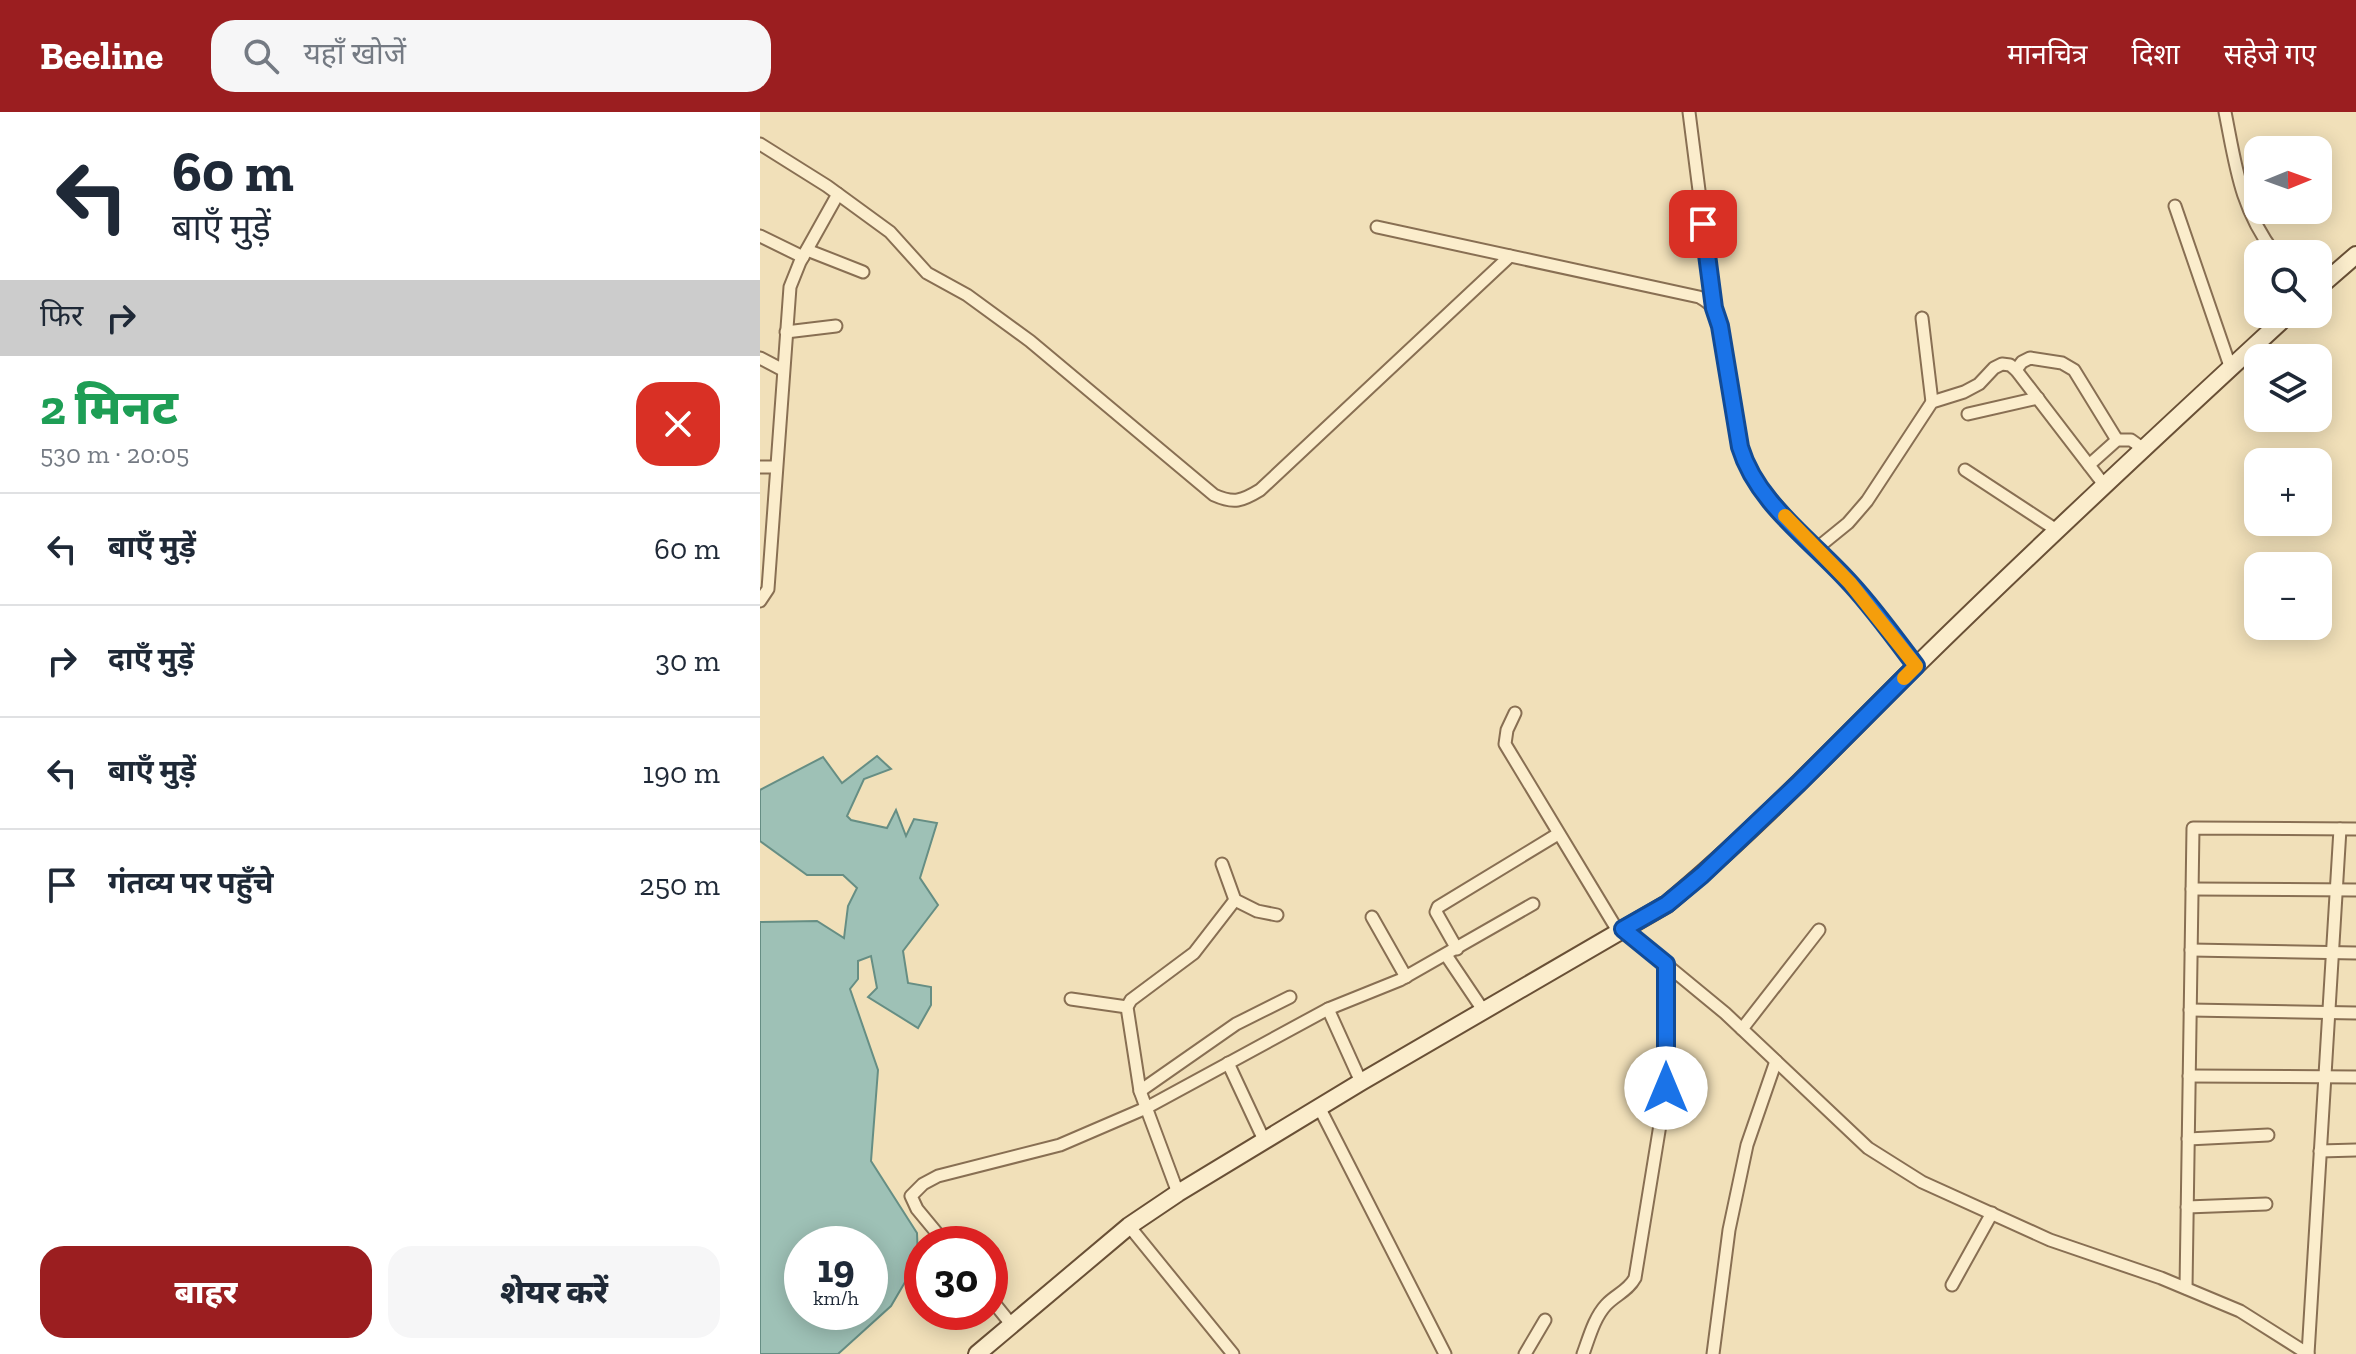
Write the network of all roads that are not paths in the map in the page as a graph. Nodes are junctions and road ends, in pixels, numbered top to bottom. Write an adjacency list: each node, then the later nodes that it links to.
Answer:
1 (1689, 112): 14 (street)
2 (2225, 112): 8 (street)
3 (760, 144): 4 (street)
4 (838, 194): 9 (street); 11 (street)
5 (2175, 206): 20 (street)
6 (1377, 227): 11 (street)
7 (760, 236): 9 (street)
8 (2264, 240)
9 (805, 254): 12 (street); 18 (street)
10 (2356, 255): 13 (main road)
11 (1510, 256): 14 (street)
12 (863, 272)
13 (2332, 276)
14 (1714, 308): 34 (street)
15 (1922, 318): 24 (street)
16 (836, 326): 18 (street)
17 (2274, 328): 20 (main road)
18 (786, 332): 21 (street)
19 (760, 358): 21 (street)
20 (2231, 369): 27 (main road)
21 (783, 370): 30 (street)
22 (2016, 370): 23 (street); 24 (street); 26 (street)
23 (2038, 398): 25 (street); 28 (street)
24 (1932, 402): 34 (street)
25 (1968, 414)
26 (2117, 440): 27 (street); 28 (street)
27 (2145, 450): 32 (main road)
28 (2089, 465): 32 (street)
29 (760, 467): 30 (street)
30 (776, 467): 35 (street)
31 (1965, 470): 33 (street)
32 (2105, 486): 33 (main road)
33 (2058, 531): 36 (main road)
34 (1816, 549): 36 (street)
35 (760, 601)
36 (1916, 666): 49 (main road)
37 (1515, 713): 40 (street)
38 (2340, 829): 39 (street); 42 (street); 43 (street)
39 (2356, 829)
40 (1558, 834): 49 (street); 52 (street)
41 (1222, 864): 45 (street)
42 (2192, 889): 43 (street); 51 (street)
43 (2336, 890): 44 (street); 53 (street)
44 (2356, 890)
45 (1235, 900): 47 (street); 59 (street)
46 (1533, 904): 52 (street)
47 (1277, 915)
48 (1372, 917): 56 (street)
49 (1621, 930): 55 (street); 61 (main road)
50 (1819, 930): 65 (street)
51 (2191, 950): 53 (street); 62 (street)
52 (1451, 952): 56 (street); 61 (street)
53 (2331, 953): 54 (street); 64 (street)
54 (2356, 953)
55 (1666, 964): 65 (street); 95 (street)
56 (1406, 977): 60 (street)
57 (1290, 997): 72 (street)
58 (1071, 999): 59 (street)
59 (1127, 1007): 72 (street)
60 (1328, 1009): 67 (street); 71 (street)
61 (1483, 1010): 71 (main road)
62 (2190, 1010): 64 (street); 69 (street)
63 (2356, 1013): 64 (street)
64 (2328, 1014): 68 (street)
65 (1742, 1029): 66 (street)
66 (1776, 1061): 83 (street); 96 (street)
67 (1228, 1063): 74 (street); 77 (street)
68 (2324, 1075): 69 (street); 70 (street); 79 (street)
69 (2189, 1076): 76 (street)
70 (2356, 1077)
71 (1361, 1082): 73 (main road)
72 (1140, 1091): 74 (street)
73 (1319, 1107): 77 (main road); 93 (street)
74 (1146, 1108): 80 (street); 84 (street)
75 (2268, 1135): 76 (street)
76 (2188, 1139): 82 (street)
77 (1264, 1140): 80 (main road)
78 (2356, 1150): 79 (street)
79 (2320, 1151): 97 (street)
80 (1178, 1193): 85 (main road)
81 (2266, 1204): 82 (street)
82 (2187, 1207): 87 (street)
83 (1992, 1213): 86 (street); 87 (street)
84 (931, 1226)
85 (1129, 1226): 90 (main road); 92 (street)
86 (1952, 1285)
87 (2186, 1288): 97 (street)
88 (1008, 1320): 90 (street)
89 (1545, 1320): 94 (street)
90 (1011, 1324): 91 (main road)
91 (977, 1354)
92 (1233, 1354)
93 (1445, 1354)
94 (1525, 1354)
95 (1583, 1354)
96 (1713, 1354)
97 (2308, 1354)

